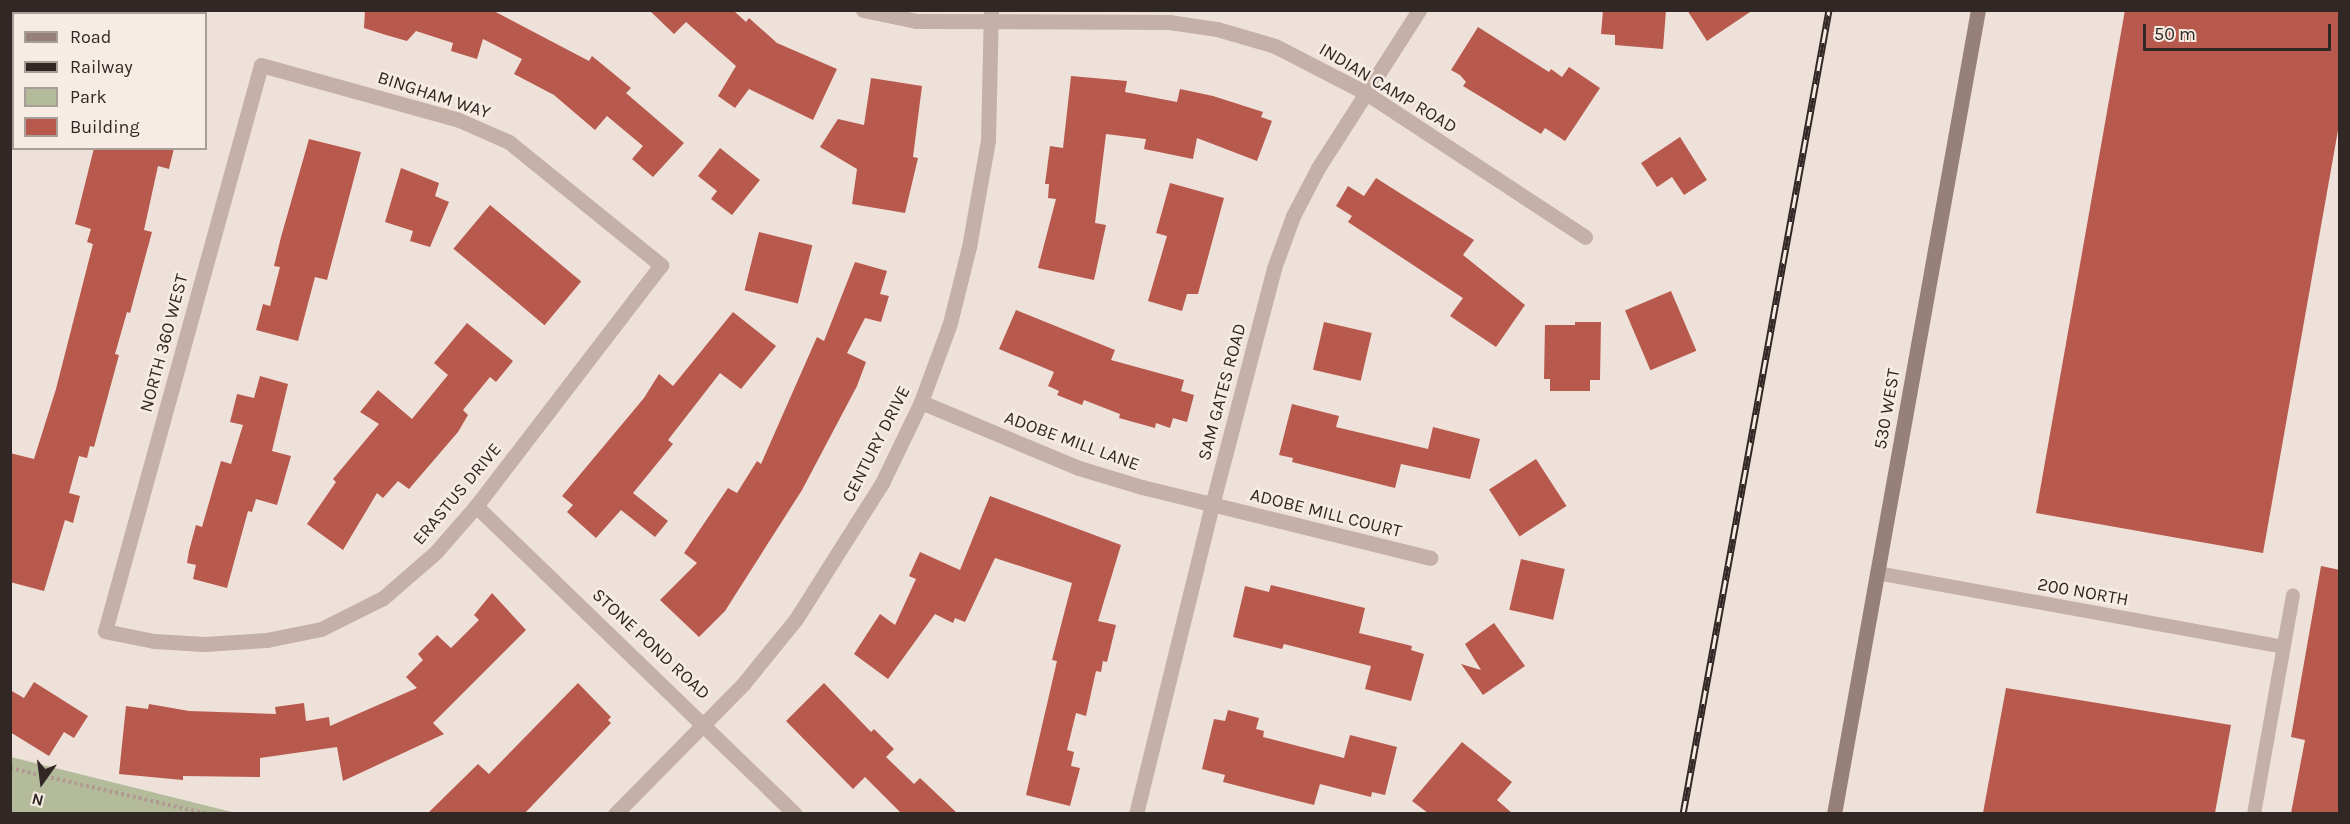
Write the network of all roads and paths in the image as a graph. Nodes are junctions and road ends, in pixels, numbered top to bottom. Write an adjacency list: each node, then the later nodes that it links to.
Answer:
1 (863, 10): 4 (street, INDIAN CAMP ROAD)
2 (1419, 10): 6 (street, SAM GATES ROAD)
3 (1978, 10): 13 (street, 530 WEST)
4 (991, 16): 6 (street, INDIAN CAMP ROAD); 9 (street, CENTURY DRIVE)
5 (261, 65): 8 (street, BINGHAM WAY); 15 (street, NORTH 360 WEST)
6 (1366, 93): 7 (street, INDIAN CAMP ROAD); 10 (street, SAM GATES ROAD)
7 (1585, 237)
8 (661, 265): 11 (street, ERASTUS DRIVE)
9 (921, 402): 10 (street, ADOBE MILL LANE); 17 (street, CENTURY DRIVE)
10 (1212, 505): 12 (street, ADOBE MILL COURT); 22 (street, SAM GATES ROAD)
11 (476, 506): 15 (street, ERASTUS DRIVE); 17 (street, STONE POND ROAD)
12 (1430, 558)
13 (1877, 573): 16 (lane, 200 NORTH); 23 (street, 530 WEST)
14 (2293, 595): 16 (lane)
15 (105, 631)
16 (2283, 647): 24 (lane)
17 (706, 724): 20 (street, CENTURY DRIVE); 21 (street, STONE POND ROAD)
18 (10, 768): 19 (path)
19 (208, 813)
20 (615, 813)
21 (795, 813)
22 (1136, 813)
23 (1834, 813)
24 (2254, 813)

